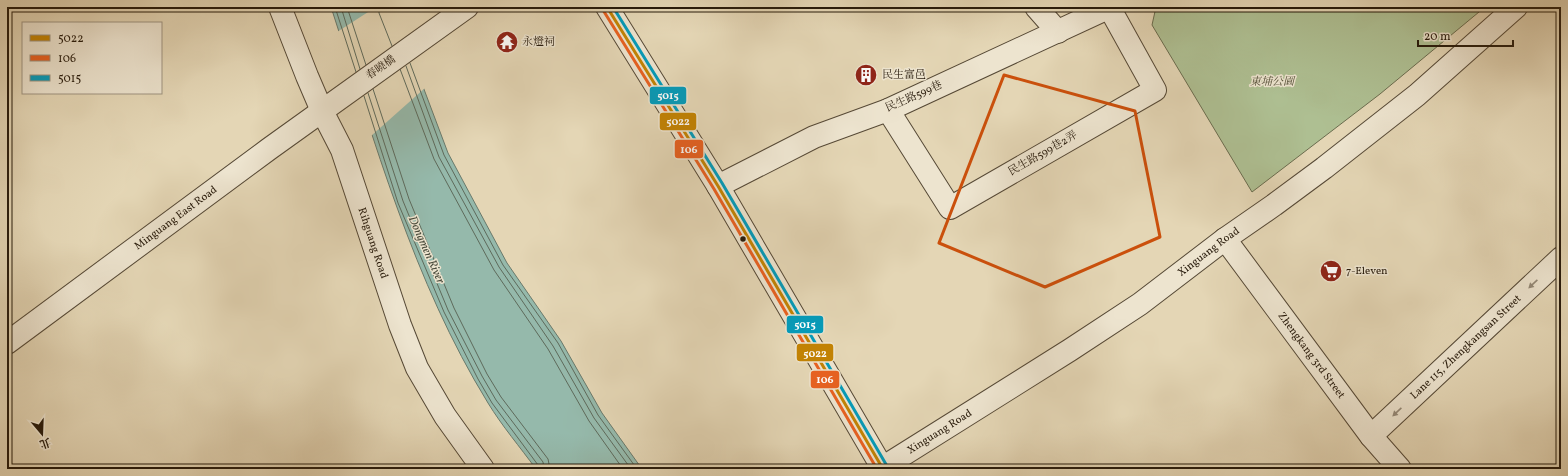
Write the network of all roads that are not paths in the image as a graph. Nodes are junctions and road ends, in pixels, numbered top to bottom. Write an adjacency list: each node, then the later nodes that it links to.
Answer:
1 (280, 7): 10 (street, Rihguang Road)
2 (467, 7): 8 (street, 春曉橋)
3 (607, 7): 11 (street)
4 (1036, 7): 7 (street)
5 (1110, 7): 7 (street, 民生路599巷); 9 (street, 民生路599巷2弄)
6 (1516, 7): 12 (street, Xinguang Road)
7 (1058, 32): 9 (street, 民生路599巷)
8 (345, 94): 10 (street, Minguang East Road)
9 (888, 110): 11 (street, 民生路599巷)
10 (322, 111): 14 (street, Minguang East Road); 16 (street, Rihguang Road)
11 (718, 186): 17 (street)
12 (1225, 239): 15 (street, Zhengkang 3rd Street); 17 (street, Xinguang Road)
13 (1561, 258): 15 (street, Lane 115, Zhengkangsan Street, one-way to 15)
14 (7, 343)
15 (1371, 436): 18 (street, Zhengkang 3rd Street)
16 (483, 469)
17 (882, 469)
18 (1400, 469)

